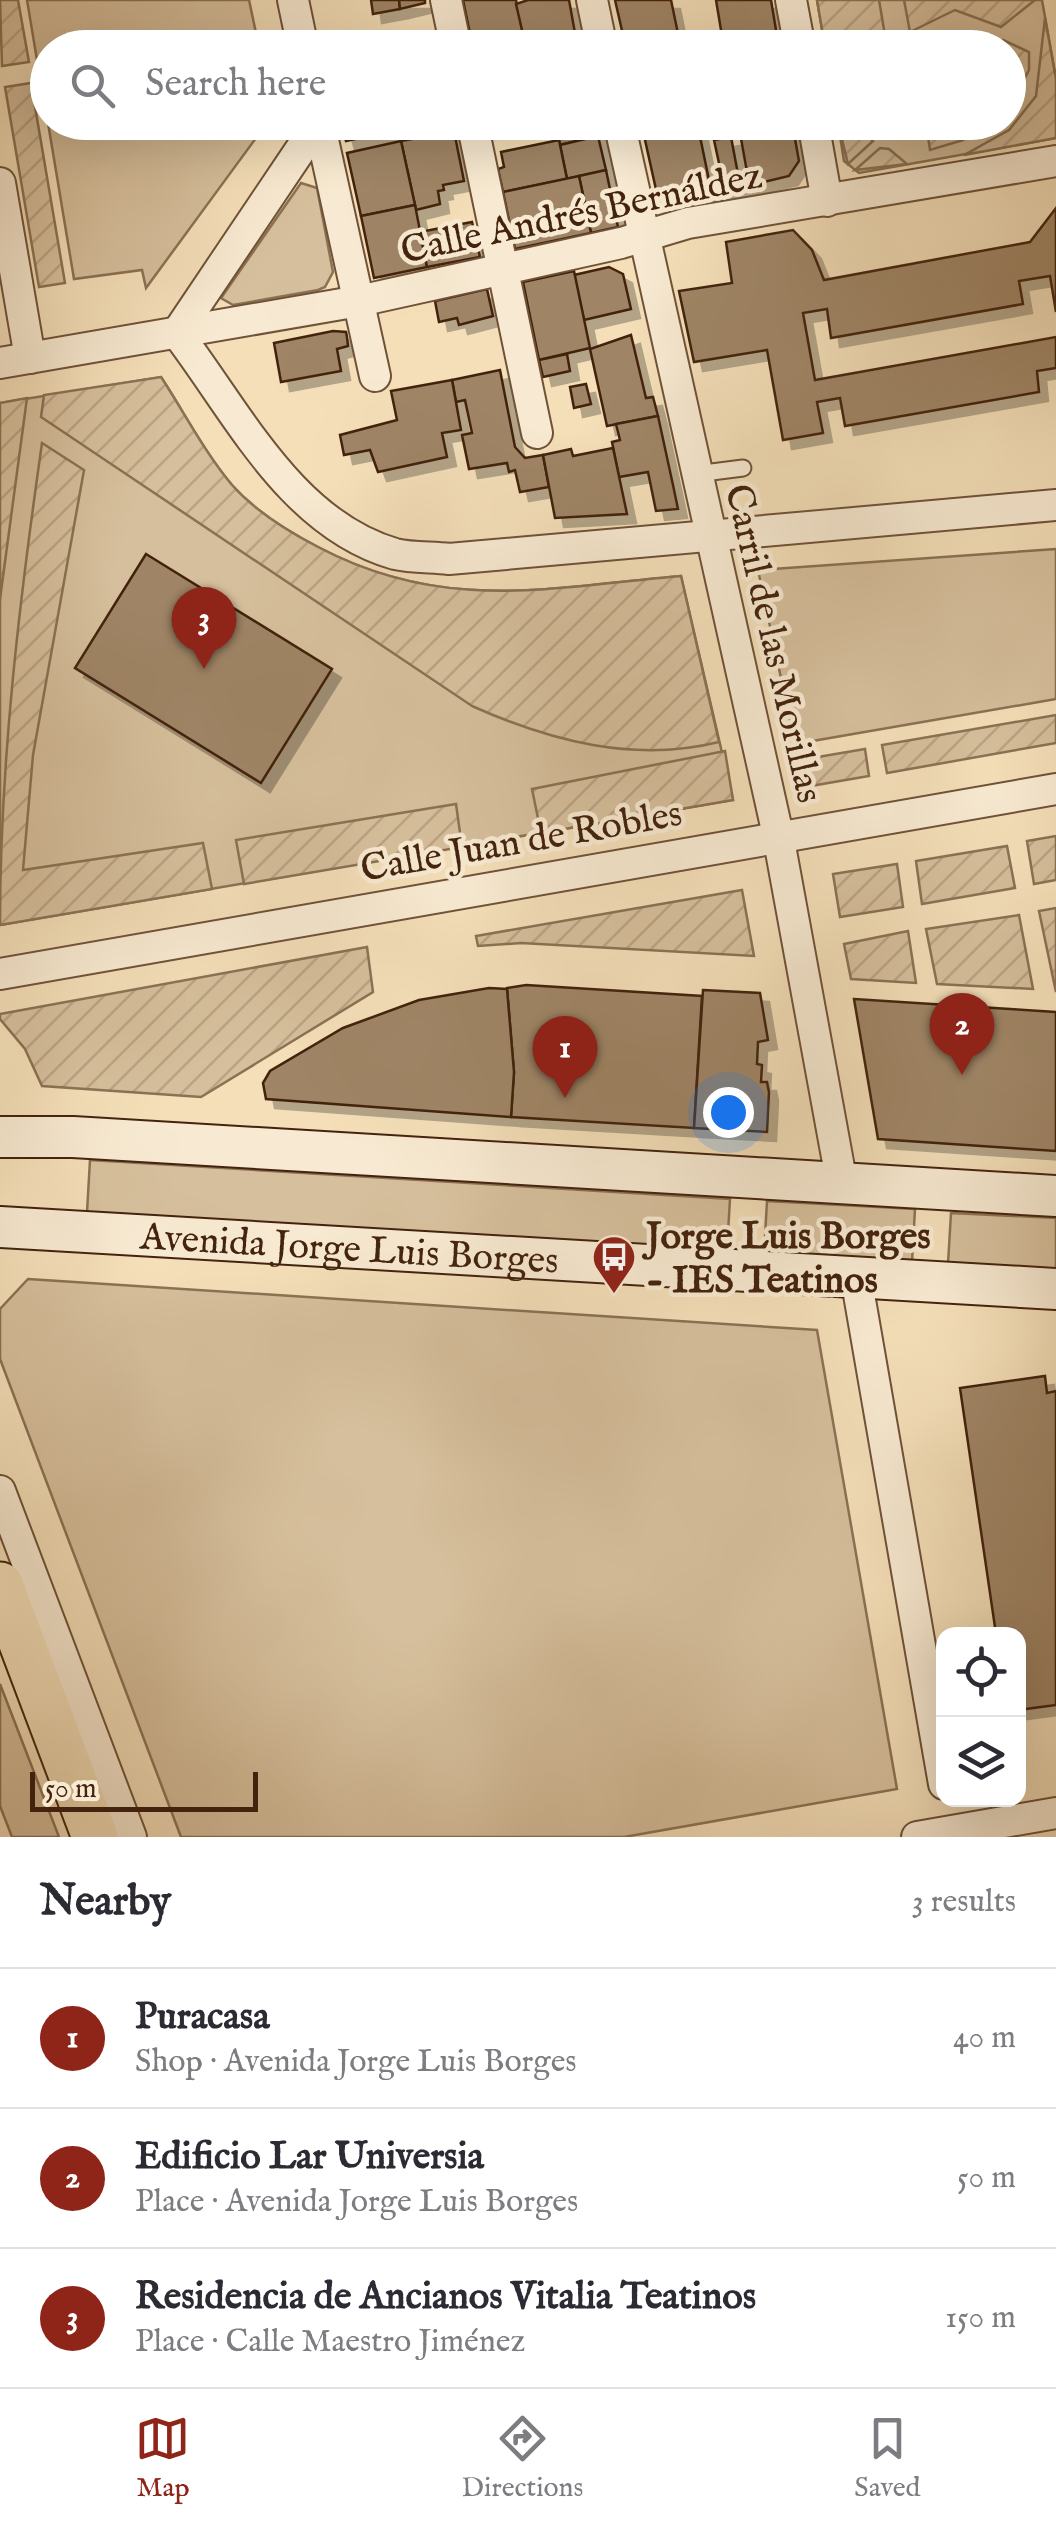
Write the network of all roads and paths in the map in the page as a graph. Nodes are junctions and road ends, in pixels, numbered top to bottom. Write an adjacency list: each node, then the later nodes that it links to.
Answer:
1 (293, 0): 5 (street)
2 (446, 0): 6 (street)
3 (592, 0): 7 (street)
4 (792, 0): 8 (street)
5 (299, 30)
6 (452, 30)
7 (598, 30)
8 (797, 30)
9 (307, 140): 20 (street)
10 (323, 140): 19 (street)
11 (476, 140): 18 (street)
12 (623, 140): 17 (street, Carril de las Morillas)
13 (816, 140): 16 (street)
14 (1056, 161): 16 (street, Calle Andrés Bernáldez)
15 (0, 183): 21 (street)
16 (827, 201): 17 (street, Calle Andrés Bernáldez)
17 (644, 236): 18 (street, Calle Andrés Bernáldez); 25 (street, Carril de las Morillas)
18 (504, 270): 19 (street, Calle Andrés Bernáldez); 23 (street)
19 (359, 301): 20 (street, Calle Andrés Bernáldez); 22 (street)
20 (177, 333): 21 (street, Calle Andrés Bernáldez); 27 (street)
21 (15, 361)
22 (375, 376)
23 (537, 433)
24 (743, 468): 25 (lane)
25 (696, 474): 27 (street, Carril de las Morillas)
26 (1056, 505): 27 (street)
27 (710, 537): 29 (street, Carril de las Morillas)
28 (1056, 789): 29 (street, Calle Juan de Robles)
29 (778, 836): 30 (street, Calle Juan de Robles); 32 (street, Carril de las Morillas)
30 (0, 974)
31 (0, 1137): 32 (main road)
32 (842, 1184): 33 (main road)
33 (1056, 1196)
34 (0, 1227): 35 (main road, Avenida Jorge Luis Borges)
35 (856, 1278): 36 (main road, Avenida Jorge Luis Borges); 39 (street)
36 (1056, 1289)
37 (0, 1491): 44 (street)
38 (0, 1585): 43 (main road)
39 (936, 1738)
40 (947, 1807): 42 (street)
41 (1056, 1813): 42 (street)
42 (952, 1834): 45 (street)
43 (95, 1837)
44 (131, 1837)
45 (917, 1837)

